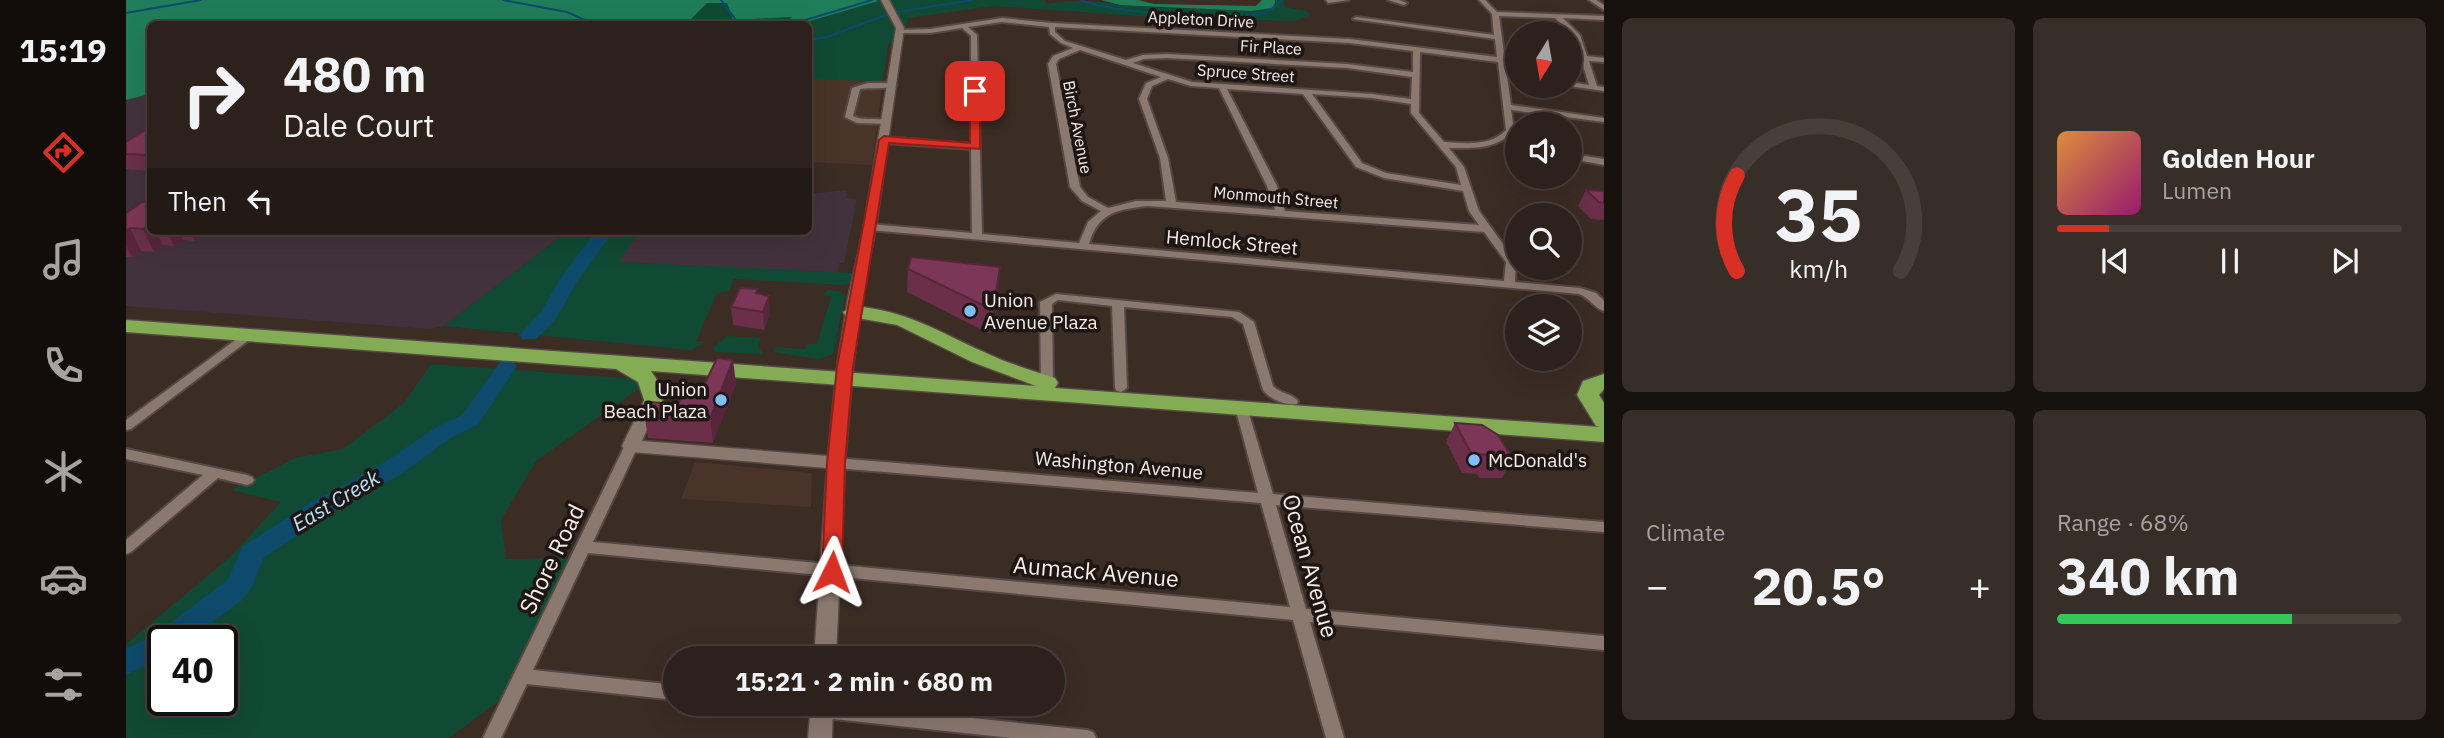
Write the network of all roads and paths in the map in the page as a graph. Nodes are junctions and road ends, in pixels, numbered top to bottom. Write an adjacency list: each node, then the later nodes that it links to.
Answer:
1 (885, 0): 15 (street)
2 (1346, 0): 6 (street)
3 (1391, 0): 7 (street)
4 (1482, 0): 9 (street)
5 (1592, 0): 8 (street)
6 (1328, 1)
7 (1404, 3)
8 (1604, 8)
9 (1495, 14): 10 (street); 16 (street)
10 (1556, 16): 11 (street); 19 (street)
11 (1604, 18)
12 (1356, 19): 16 (street)
13 (1052, 25): 14 (street, Appleton Drive); 17 (street, Spruce Street); 18 (street, Appleton Drive)
14 (963, 26): 15 (street, Appleton Drive); 37 (street)
15 (900, 31): 25 (street)
16 (1497, 37): 20 (street)
17 (1078, 48): 22 (street, Spruce Street); 42 (street, Birch Avenue)
18 (1417, 49): 20 (street, Appleton Drive); 23 (street)
19 (1585, 58): 21 (street); 28 (street)
20 (1501, 60): 32 (street)
21 (1604, 60)
22 (1125, 63): 23 (street, Fir Place); 24 (street, Spruce Street)
23 (1416, 75): 31 (street)
24 (1166, 77): 27 (street, Spruce Street); 41 (street)
25 (892, 85): 34 (street); 34 (street)
26 (1582, 86): 28 (street)
27 (1222, 87): 30 (street, Spruce Street); 43 (street)
28 (1594, 88): 29 (street)
29 (1604, 89)
30 (1306, 92): 31 (street, Spruce Street); 40 (street)
31 (1413, 102): 36 (street)
32 (1507, 107): 33 (street); 36 (street)
33 (1604, 120)
34 (886, 122): 35 (street)
35 (884, 140): 37 (street); 44 (street)
36 (1441, 145): 40 (street)
37 (976, 147): 46 (street)
38 (1585, 159): 39 (street)
39 (1604, 162)
40 (1466, 189): 45 (street)
41 (1171, 204): 42 (street, Monmouth Street); 43 (street, Monmouth Street)
42 (1107, 212): 47 (street)
43 (1281, 213): 45 (street, Monmouth Street)
44 (870, 227): 46 (street, Hemlock Street); 51 (street)
45 (1487, 229): 48 (street)
46 (977, 237): 47 (street, Hemlock Street)
47 (1083, 246): 48 (street, Hemlock Street)
48 (1509, 285): 50 (street, Hemlock Street)
49 (1118, 303): 58 (street); 59 (street); 61 (street)
50 (1604, 308)
51 (853, 312): 56 (street); 58 (highway)
52 (128, 325): 53 (highway); 56 (highway)
53 (249, 335): 54 (highway); 64 (street)
54 (608, 361): 55 (highway); 60 (highway)
55 (699, 368): 56 (highway); 60 (highway)
56 (844, 373): 58 (highway); 62 (highway); 68 (street)
57 (1604, 381): 63 (highway)
58 (1047, 383): 59 (highway)
59 (1121, 388): 61 (highway)
60 (653, 398): 66 (street, Shore Road)
61 (1292, 401): 63 (highway)
62 (1241, 407): 65 (highway); 71 (street, Ocean Avenue)
63 (1604, 421)
64 (126, 426)
65 (1604, 435)
66 (631, 446): 68 (street, Washington Avenue); 73 (street, Shore Road)
67 (126, 453): 69 (street)
68 (836, 463): 71 (street, Washington Avenue); 75 (street)
69 (214, 474): 70 (street); 74 (street)
70 (247, 480)
71 (1267, 499): 72 (street, Washington Avenue); 76 (street, Ocean Avenue)
72 (1604, 527)
73 (583, 547): 75 (street, Aumack Avenue); 79 (street, Shore Road)
74 (126, 548)
75 (832, 572): 76 (street, Aumack Avenue); 78 (street)
76 (1300, 615): 77 (street, Aumack Avenue); 86 (street, Ocean Avenue)
77 (1604, 643)
78 (826, 646)
79 (522, 676): 80 (street); 83 (street, Shore Road)
80 (663, 692)
81 (821, 716): 84 (street)
82 (905, 716): 85 (street)
83 (492, 738)
84 (820, 738)
85 (1087, 738)
86 (1335, 738)

